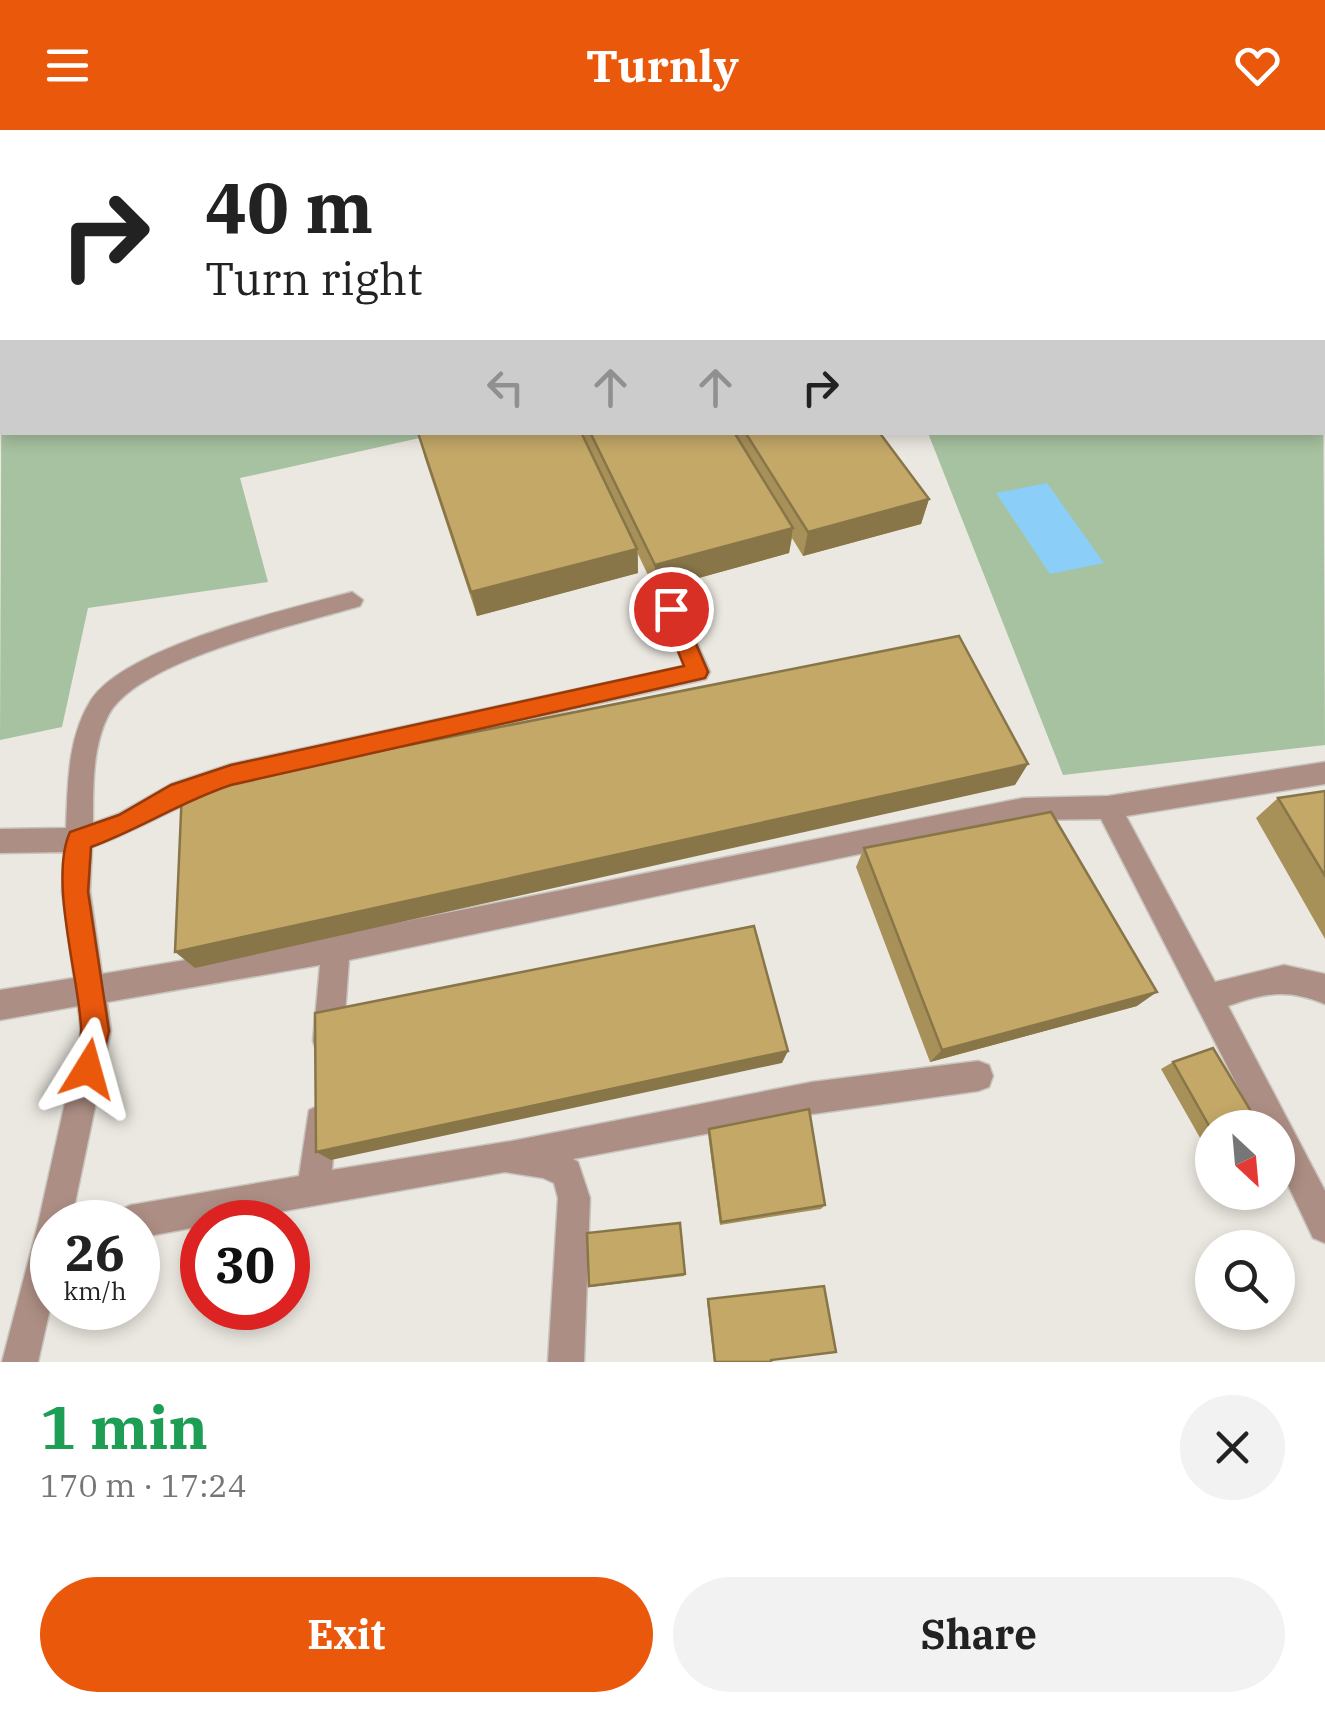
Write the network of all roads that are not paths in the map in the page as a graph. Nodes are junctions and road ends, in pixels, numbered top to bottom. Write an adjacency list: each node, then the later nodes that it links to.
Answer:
1 (352, 600): 6 (street)
2 (671, 609): 6 (street)
3 (1325, 773): 4 (street)
4 (1108, 807): 7 (street); 10 (street)
5 (0, 840): 6 (street)
6 (79, 840): 9 (street)
7 (336, 949): 9 (street); 16 (street)
8 (1325, 990): 10 (street)
9 (90, 992): 11 (street); 17 (street)
10 (1208, 1000): 13 (street)
11 (0, 1005)
12 (978, 1076): 14 (street)
13 (1266, 1110)
14 (504, 1156): 16 (street); 22 (street)
15 (1295, 1167): 19 (street)
16 (314, 1190): 18 (street)
17 (59, 1200)
18 (160, 1217)
19 (1325, 1226)
20 (30, 1322): 21 (street)
21 (20, 1362)
22 (566, 1362)

